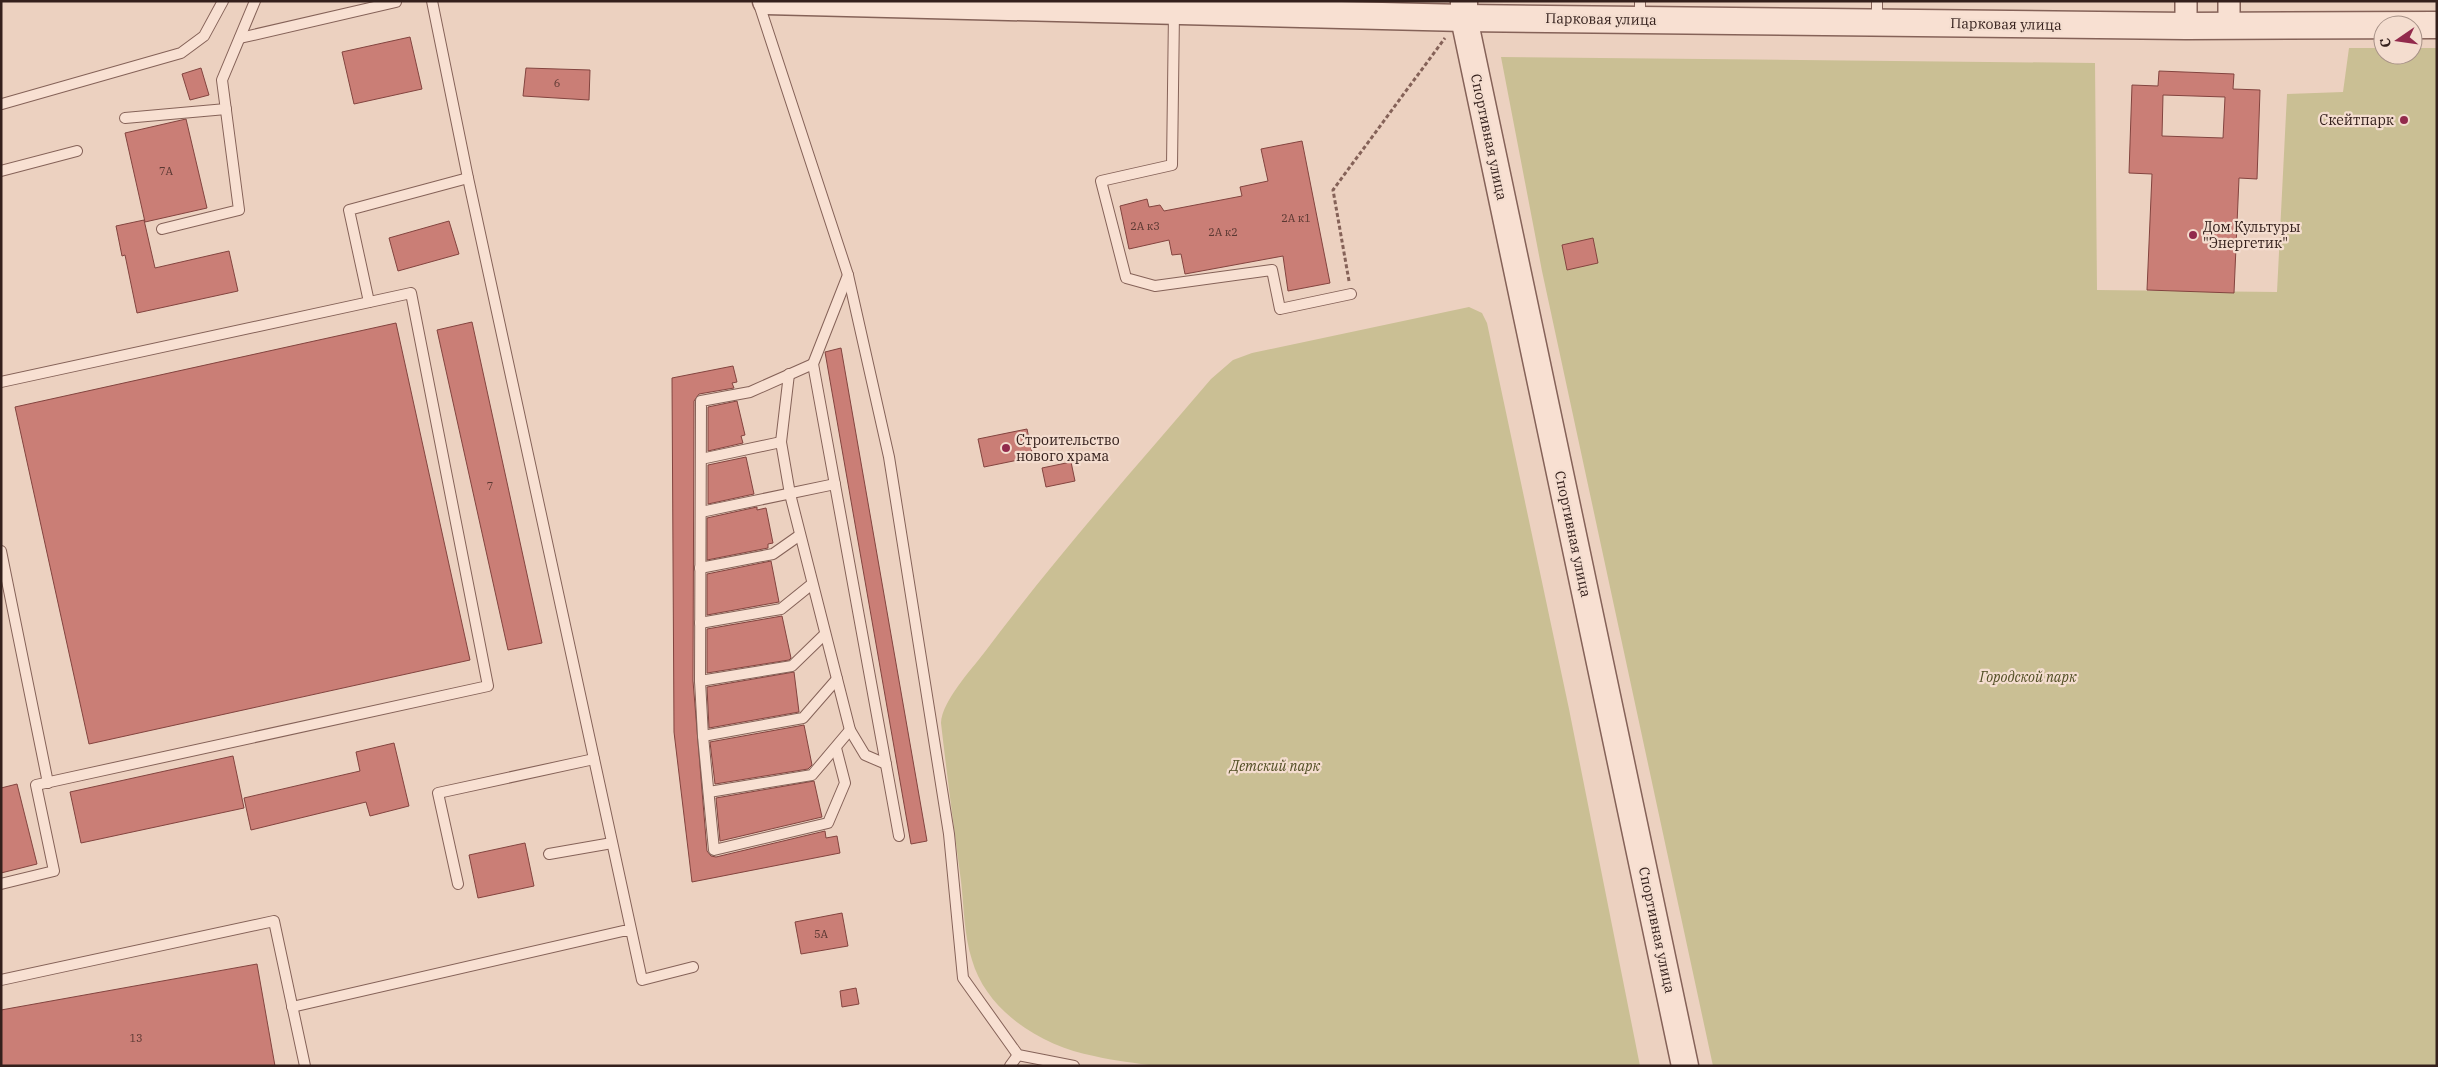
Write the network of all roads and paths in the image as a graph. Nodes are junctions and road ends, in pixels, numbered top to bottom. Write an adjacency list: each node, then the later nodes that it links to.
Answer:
1 (223, 1): 15 (lane)
2 (255, 1): 14 (lane)
3 (432, 1): 20 (lane)
4 (758, 1): 22 (lane)
5 (766, 1): 9 (street, Парковая улица)
6 (396, 2): 14 (lane)
7 (1464, 9): 8 (street, Парковая улица); 9 (street, Парковая улица); 23 (path); 61 (street, Спортивная улица)
8 (1640, 10): 10 (street, Парковая улица)
9 (1174, 11): 23 (lane)
10 (1877, 12): 12 (street, Парковая улица)
11 (2229, 13): 12 (street, Парковая улица); 13 (street, Парковая улица)
12 (2186, 14)
13 (2437, 24)
14 (240, 38): 16 (lane)
15 (2, 104)
16 (226, 109): 17 (lane); 21 (lane)
17 (125, 118)
18 (77, 151): 19 (lane)
19 (1, 171)
20 (468, 178): 24 (lane); 44 (lane)
21 (162, 230)
22 (848, 275): 25 (lane); 57 (lane)
23 (1351, 294)
24 (369, 302): 27 (lane); 46 (lane)
25 (814, 364): 26 (lane); 30 (lane)
26 (790, 374): 28 (lane); 29 (lane)
27 (1, 382)
28 (782, 442): 29 (lane); 31 (lane)
29 (701, 459): 32 (lane)
30 (835, 484): 31 (lane); 45 (lane)
31 (790, 494): 32 (lane); 33 (lane)
32 (701, 512): 35 (lane)
33 (800, 535): 35 (lane); 36 (lane)
34 (1, 551): 46 (lane)
35 (700, 568): 37 (lane)
36 (812, 584): 37 (lane); 38 (lane)
37 (700, 624): 40 (lane)
38 (825, 634): 39 (lane); 40 (lane)
39 (837, 679): 41 (lane); 42 (lane)
40 (700, 681): 42 (lane)
41 (850, 730): 43 (lane); 45 (lane)
42 (703, 736): 47 (lane)
43 (836, 748): 47 (lane); 47 (lane)
44 (594, 759): 49 (lane); 52 (lane)
45 (886, 764): 48 (lane)
46 (48, 783): 51 (lane)
47 (708, 792)
48 (899, 836)
49 (612, 843): 50 (lane); 53 (lane)
50 (549, 854)
51 (1, 884)
52 (458, 884)
53 (631, 931): 54 (lane); 56 (lane)
54 (693, 967)
55 (1, 980): 56 (lane)
56 (292, 1007): 58 (lane)
57 (1018, 1055): 59 (lane); 60 (lane)
58 (304, 1066)
59 (1010, 1066)
60 (1074, 1066)
61 (1686, 1066)

